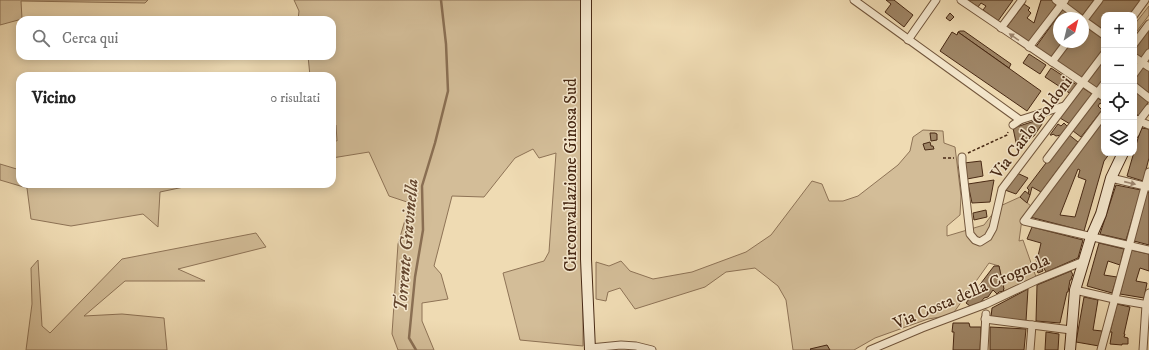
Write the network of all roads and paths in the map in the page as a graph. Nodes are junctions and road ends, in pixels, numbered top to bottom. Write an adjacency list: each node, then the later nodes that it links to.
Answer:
1 (586, 0): 56 (main road, Circonvallazione Ginosa Sud)
2 (854, 0): 16 (street)
3 (936, 0): 16 (street)
4 (961, 0): 14 (street)
5 (1022, 0): 14 (street)
6 (1098, 0): 10 (street)
7 (1145, 0): 11 (street)
8 (1061, 1): 9 (street); 18 (street)
9 (1073, 12)
10 (1089, 12)
11 (1136, 12)
12 (1089, 24): 15 (street)
13 (1149, 24): 17 (street)
14 (1001, 28): 18 (street, one-way to 14)
15 (1101, 33)
16 (908, 40): 36 (street)
17 (1137, 40)
18 (1029, 47): 22 (street)
19 (1062, 48): 22 (street)
20 (1149, 54): 23 (street)
21 (1137, 58): 23 (street)
22 (1052, 62): 27 (street)
23 (1142, 62): 25 (street); 26 (street)
24 (1101, 63): 27 (street, Via Carlo Goldoni)
25 (1149, 67)
26 (1137, 70)
27 (1083, 83): 30 (street); 33 (street, Via Carlo Goldoni)
28 (1101, 88): 30 (street)
29 (1137, 88): 32 (street)
30 (1097, 93): 31 (street); 42 (street)
31 (1101, 96)
32 (1149, 98)
33 (1064, 106): 36 (street); 41 (street, Via Carlo Goldoni)
34 (1149, 108): 37 (street)
35 (1101, 118): 46 (street)
36 (1020, 120): 38 (street)
37 (1141, 121)
38 (1012, 125): 41 (path)
39 (1121, 156): 44 (main road)
40 (943, 158): 41 (path)
41 (962, 158)
42 (1047, 159)
43 (1149, 172): 45 (street)
44 (1111, 178): 45 (street, one-way to 45); 46 (main road)
45 (1147, 187): 47 (street)
46 (1091, 237): 47 (street); 49 (main road)
47 (1129, 245): 48 (street); 52 (street)
48 (1149, 250)
49 (1084, 260): 50 (main road); 58 (street, Via Costa della Crognola)
50 (1075, 290): 52 (street); 55 (main road)
51 (1149, 293): 53 (street)
52 (1114, 299): 53 (street); 62 (street)
53 (1147, 305): 63 (street)
54 (1032, 324): 55 (street); 59 (street); 60 (street)
55 (1071, 330): 61 (main road)
56 (590, 349): 57 (street)
57 (652, 350)
58 (870, 350)
59 (984, 350)
60 (1030, 350)
61 (1070, 350)
62 (1101, 350)
63 (1143, 350)

